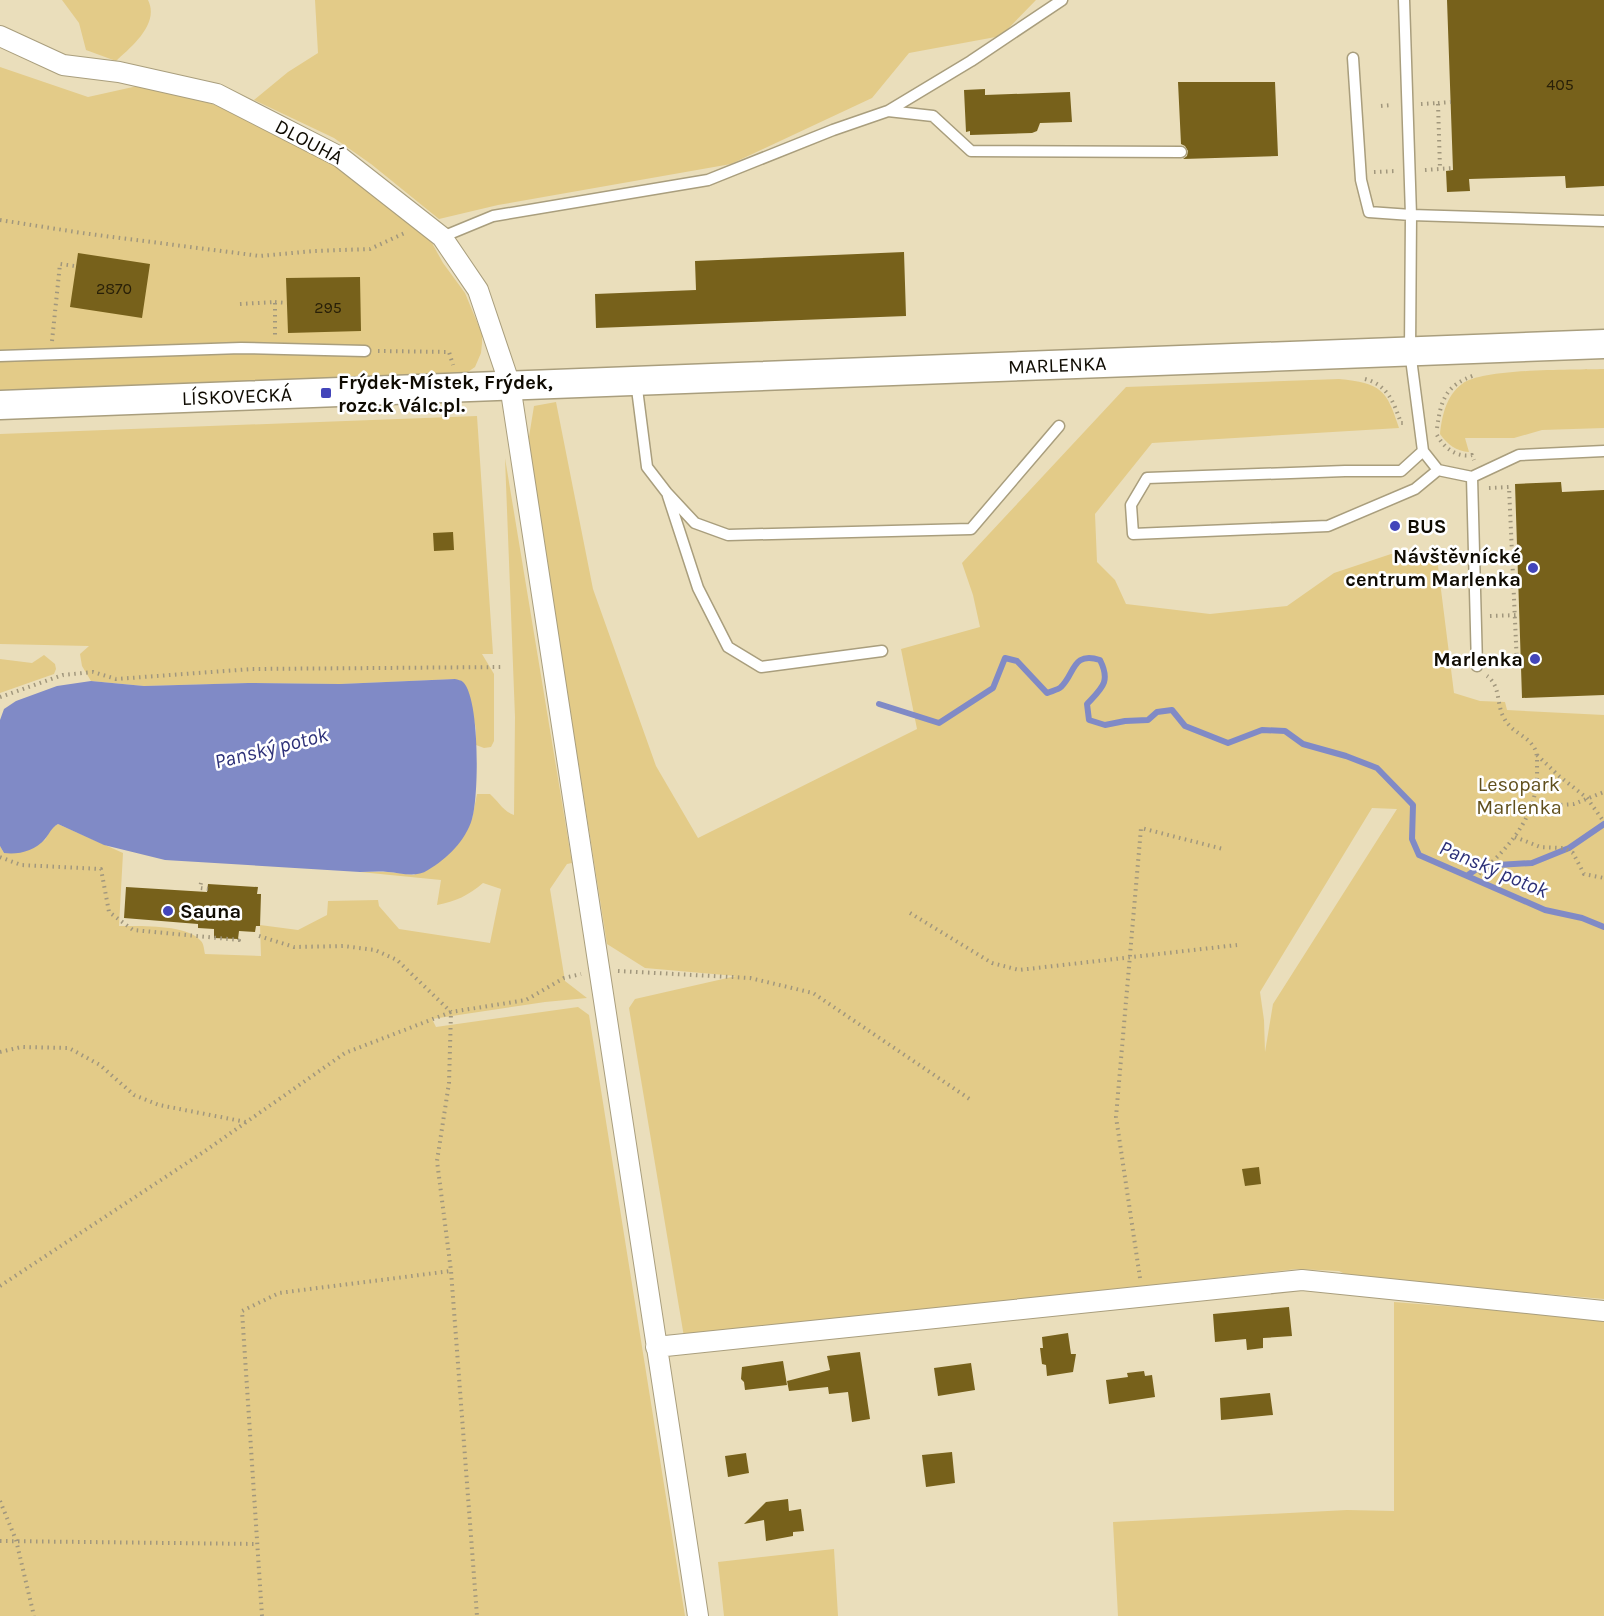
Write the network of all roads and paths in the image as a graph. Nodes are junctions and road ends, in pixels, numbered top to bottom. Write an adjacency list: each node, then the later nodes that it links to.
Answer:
1 (1062, 0): 7 (lane)
2 (1404, 0): 9 (lane)
3 (0, 36): 12 (street, DLOUHÁ)
4 (1353, 58): 9 (lane)
5 (1451, 102): 6 (path)
6 (1438, 103)
7 (888, 111): 8 (lane); 13 (lane)
8 (1181, 152)
9 (1411, 215): 11 (lane); 21 (lane)
10 (0, 220): 12 (path)
11 (1604, 220)
12 (426, 224): 13 (street, DLOUHÁ)
13 (442, 237): 26 (street, DLOUHÁ)
14 (75, 266): 22 (path)
15 (275, 302): 16 (path); 17 (path); 19 (path)
16 (286, 303)
17 (240, 304)
18 (1604, 344): 21 (main road, MARLENKA)
19 (276, 349): 20 (lane); 22 (lane)
20 (365, 351): 25 (path)
21 (1410, 351): 24 (main road, MARLENKA); 29 (lane)
22 (51, 353): 23 (lane)
23 (0, 356)
24 (636, 381): 26 (main road, MARLENKA); 33 (lane)
25 (459, 386): 26 (main road, LÍSKOVECKÁ); 27 (main road, LÍSKOVECKÁ)
26 (510, 386): 57 (street, DLOUHÁ)
27 (0, 405)
28 (1059, 426): 33 (lane)
29 (1423, 451): 31 (lane); 31 (lane)
30 (1604, 451): 32 (lane)
31 (1438, 470): 32 (lane)
32 (1472, 477): 37 (lane)
33 (667, 493): 36 (lane)
34 (1519, 615): 35 (path)
35 (1500, 616)
36 (882, 651)
37 (1477, 666): 40 (path)
38 (504, 667): 39 (path)
39 (0, 697)
40 (1536, 754): 42 (path); 43 (path)
41 (1604, 792): 42 (path)
42 (1587, 798): 43 (path); 44 (path)
43 (1531, 807): 45 (path)
44 (1603, 820)
45 (1515, 837): 48 (path); 49 (path)
46 (1224, 849): 56 (path)
47 (0, 857): 53 (path)
48 (1479, 874)
49 (1604, 878)
50 (201, 883): 51 (path)
51 (208, 889)
52 (910, 913): 56 (path)
53 (239, 935)
54 (259, 936): 58 (path)
55 (1237, 945): 56 (path)
56 (1128, 958): 64 (path)
57 (599, 970): 58 (path); 60 (path); 66 (street, DLOUHÁ)
58 (451, 1012): 61 (path); 62 (path)
59 (0, 1052): 61 (path)
60 (971, 1100)
61 (246, 1122): 63 (path)
62 (451, 1271): 70 (path); 73 (path)
63 (0, 1286)
64 (1143, 1296): 65 (street); 66 (street)
65 (1604, 1311)
66 (656, 1347): 74 (street, DLOUHÁ)
67 (0, 1501): 68 (path)
68 (16, 1540): 69 (path); 70 (path); 71 (path)
69 (0, 1541)
70 (257, 1544): 72 (path)
71 (34, 1616)
72 (262, 1616)
73 (477, 1616)
74 (698, 1616)

